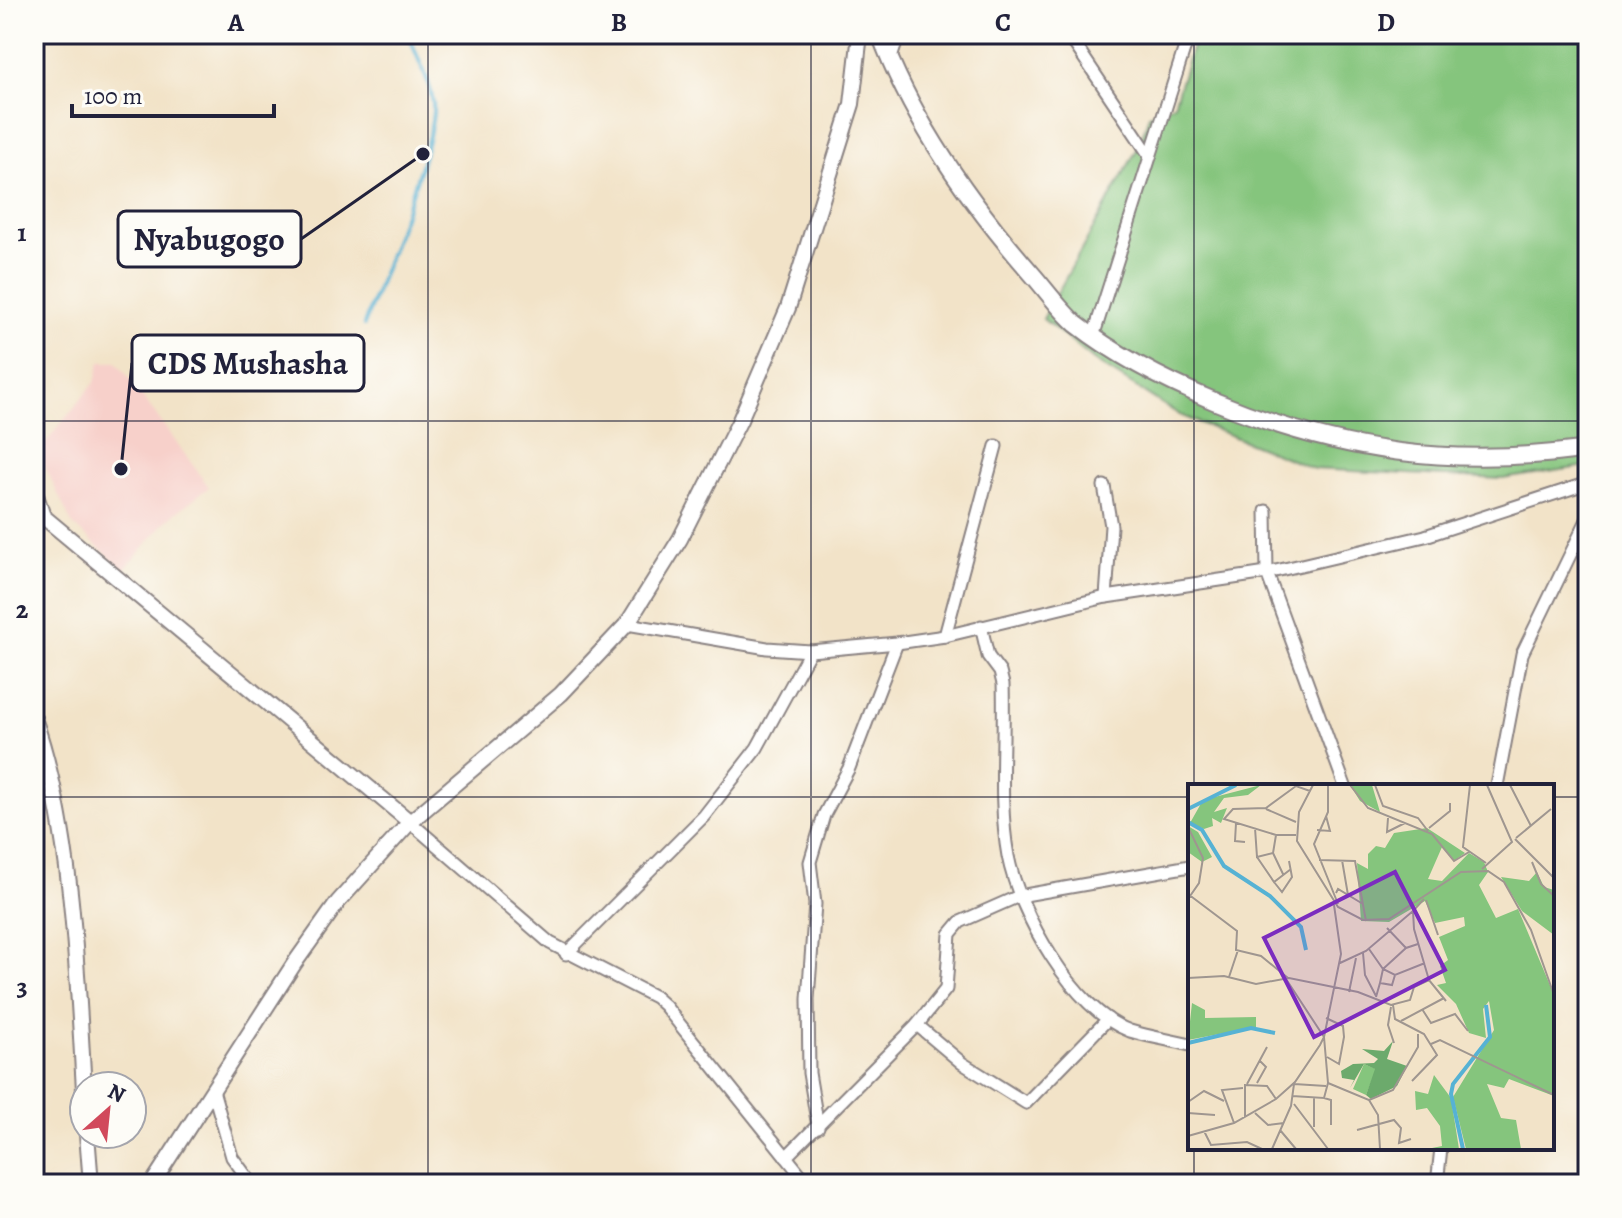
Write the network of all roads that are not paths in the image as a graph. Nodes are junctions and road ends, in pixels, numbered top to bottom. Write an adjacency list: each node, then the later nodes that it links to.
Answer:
1 (860, 34): 19 (street)
2 (880, 34): 6 (main road)
3 (899, 34): 6 (street)
4 (1068, 34): 7 (street)
5 (1189, 34): 7 (street)
6 (890, 61): 8 (main road)
7 (1150, 156): 8 (street)
8 (1093, 337): 10 (main road)
9 (996, 446): 21 (street)
10 (1588, 449)
11 (1588, 483): 17 (street)
12 (34, 484): 15 (street)
13 (1104, 486): 18 (street)
14 (1266, 511): 17 (street)
15 (40, 516): 27 (street)
16 (1588, 518): 26 (street)
17 (1267, 573): 18 (street); 25 (street)
18 (1106, 597): 20 (street)
19 (627, 624): 23 (street); 27 (street)
20 (981, 626): 21 (street); 29 (street)
21 (945, 636): 22 (street)
22 (897, 643): 23 (street); 36 (street)
23 (810, 651): 30 (street)
24 (34, 718): 34 (street)
25 (1344, 784)
26 (1497, 784)
27 (410, 822): 30 (street); 35 (street)
28 (1188, 866): 29 (street)
29 (1019, 896): 31 (street); 32 (street)
30 (566, 954): 39 (street)
31 (1108, 1019): 32 (street); 33 (street)
32 (917, 1025): 36 (street)
33 (1188, 1045)
34 (83, 1070)
35 (213, 1090): 41 (street); 42 (street)
36 (818, 1127): 39 (street)
37 (88, 1150): 40 (street)
38 (1441, 1150): 44 (street)
39 (786, 1157): 43 (street)
40 (91, 1184)
41 (152, 1184)
42 (252, 1184)
43 (808, 1184)
44 (1437, 1184)

